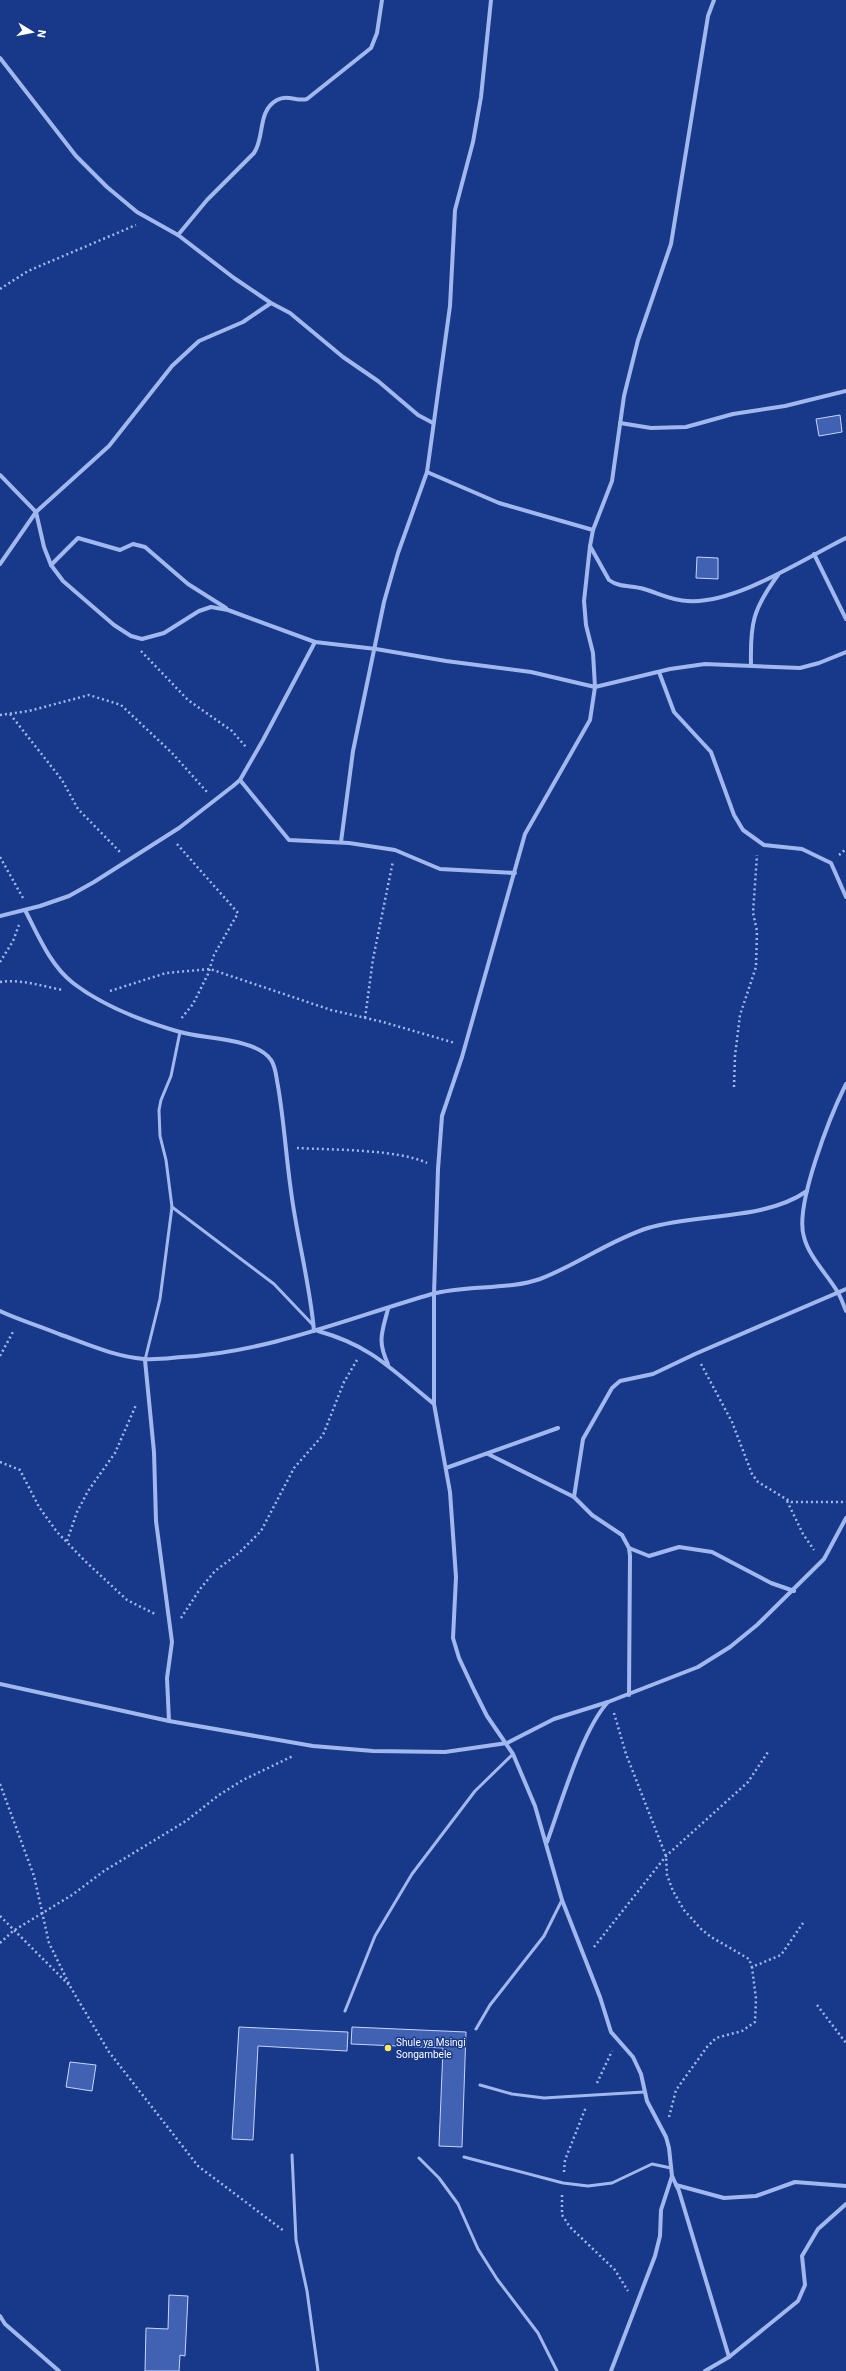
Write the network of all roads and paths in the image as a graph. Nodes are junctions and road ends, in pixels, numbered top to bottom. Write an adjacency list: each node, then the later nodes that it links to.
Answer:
1 (382, 0): 6 (street)
2 (492, 0): 10 (street)
3 (714, 0): 11 (street)
4 (0, 58): 5 (street)
5 (149, 219): 6 (street); 7 (path)
6 (178, 235): 8 (street)
7 (0, 288)
8 (271, 303): 10 (street); 14 (street)
9 (846, 391): 11 (street)
10 (433, 423): 12 (street)
11 (620, 423): 15 (street)
12 (427, 472): 15 (street); 26 (street)
13 (0, 475): 14 (street)
14 (36, 512): 19 (street); 20 (street)
15 (593, 530): 17 (street)
16 (846, 538): 18 (street)
17 (590, 546): 21 (street); 30 (street)
18 (814, 554): 21 (street); 23 (street)
19 (0, 564)
20 (51, 565): 22 (street); 24 (street)
21 (780, 573): 28 (street)
22 (228, 610): 24 (street); 25 (street)
23 (846, 619)
24 (131, 636): 33 (path)
25 (315, 642): 26 (street); 33 (street)
26 (376, 649): 30 (street); 38 (street)
27 (846, 652): 28 (street)
28 (751, 666): 29 (street)
29 (659, 672): 30 (street); 37 (street)
30 (595, 688): 42 (street)
31 (10, 713): 32 (path); 35 (path); 41 (path)
32 (0, 715)
33 (253, 757): 34 (street)
34 (240, 780): 35 (street); 38 (street)
35 (213, 804): 36 (street)
36 (168, 835): 41 (street); 47 (path)
37 (757, 840): 43 (street); 56 (path)
38 (341, 842): 39 (street)
39 (395, 850): 42 (street); 51 (path)
40 (0, 857): 44 (path)
41 (128, 860): 44 (street)
42 (515, 873): 54 (street)
43 (846, 897)
44 (27, 909): 45 (street); 46 (path); 50 (street)
45 (0, 916)
46 (0, 962)
47 (210, 969): 50 (path); 51 (path); 52 (path)
48 (0, 982): 49 (path)
49 (70, 992)
50 (97, 997): 52 (street)
51 (365, 1018): 54 (path)
52 (174, 1030): 53 (street)
53 (180, 1032): 57 (street); 60 (lane)
54 (465, 1046): 58 (street)
55 (846, 1084): 59 (street)
56 (734, 1086)
57 (286, 1147): 58 (path); 68 (street)
58 (438, 1169): 63 (street)
59 (807, 1191): 62 (street); 63 (street)
60 (172, 1207): 68 (lane); 73 (lane)
61 (846, 1289): 62 (street)
62 (838, 1292): 66 (street); 71 (street)
63 (434, 1294): 64 (street); 76 (street)
64 (388, 1309): 69 (street); 74 (street)
65 (0, 1311): 67 (street)
66 (846, 1311)
67 (18, 1318): 72 (path); 73 (street)
68 (313, 1325): 69 (street)
69 (316, 1331): 70 (street); 73 (street)
70 (365, 1350): 74 (street); 90 (path)
71 (695, 1354): 81 (street); 82 (path)
72 (0, 1356)
73 (145, 1360): 89 (street)
74 (390, 1366): 76 (street)
75 (137, 1402): 85 (path)
76 (434, 1404): 80 (street)
77 (558, 1428): 78 (street)
78 (488, 1454): 80 (street); 81 (street)
79 (0, 1462): 85 (path)
80 (446, 1468): 95 (street)
81 (574, 1497): 86 (street)
82 (787, 1501): 83 (path); 87 (path)
83 (846, 1502)
84 (846, 1518): 87 (street)
85 (67, 1541): 89 (path)
86 (628, 1548): 88 (street); 92 (street)
87 (820, 1564): 88 (street)
88 (794, 1591): 92 (street)
89 (169, 1623): 90 (street)
90 (171, 1635): 94 (street)
91 (0, 1684): 94 (street)
92 (629, 1694): 93 (street)
93 (610, 1702): 95 (street); 100 (street); 101 (path)
94 (169, 1721): 96 (street)
95 (507, 1742): 96 (street); 98 (street)
96 (313, 1746): 103 (path)
97 (768, 1752): 101 (path)
98 (513, 1754): 100 (street); 112 (lane)
99 (0, 1784): 103 (path)
100 (547, 1842): 102 (street)
101 (666, 1856): 108 (path); 109 (path)
102 (562, 1900): 108 (street); 113 (lane)
103 (42, 1914): 106 (path); 110 (path)
104 (0, 1916): 106 (path)
105 (803, 1923): 109 (path)
106 (14, 1931): 107 (path); 110 (path)
107 (0, 1943)
108 (585, 1958): 114 (street)
109 (752, 1967): 119 (path)
110 (71, 1986): 129 (path)
111 (817, 2005): 115 (path)
112 (345, 2011)
113 (476, 2029)
114 (617, 2039): 117 (street); 118 (path)
115 (846, 2043)
116 (480, 2085): 118 (lane)
117 (644, 2092): 118 (lane); 119 (street)
118 (592, 2094): 125 (path)
119 (666, 2137): 123 (street)
120 (292, 2155): 129 (lane)
121 (464, 2157): 125 (lane)
122 (419, 2158): 135 (lane)
123 (671, 2168): 124 (street); 125 (lane)
124 (672, 2176): 126 (street); 130 (street)
125 (562, 2183): 130 (path)
126 (676, 2185): 127 (street); 132 (street)
127 (846, 2186)
128 (846, 2204): 132 (street)
129 (296, 2240): 134 (lane)
130 (637, 2304): 136 (street)
131 (0, 2316): 133 (street)
132 (729, 2357): 137 (street)
133 (59, 2371)
134 (318, 2371)
135 (557, 2371)
136 (611, 2371)
137 (705, 2371)

